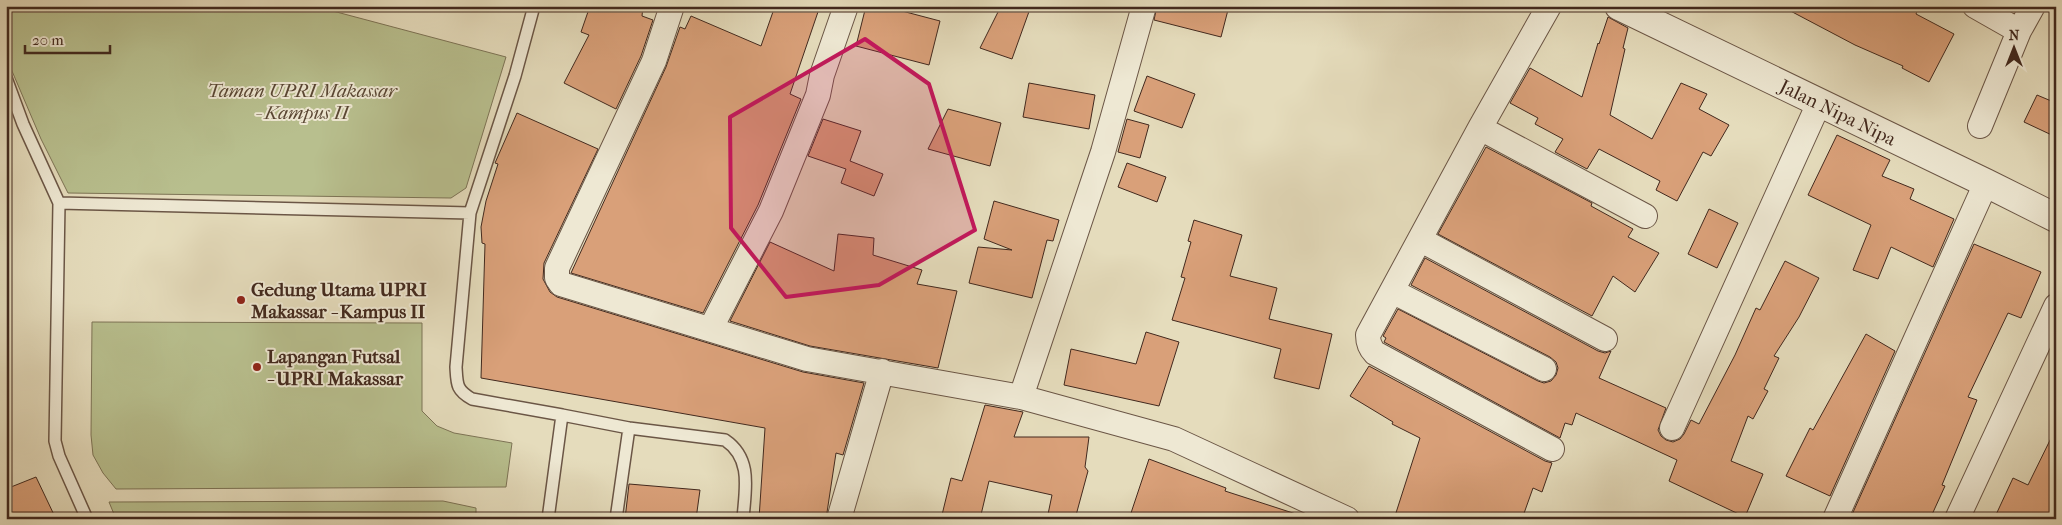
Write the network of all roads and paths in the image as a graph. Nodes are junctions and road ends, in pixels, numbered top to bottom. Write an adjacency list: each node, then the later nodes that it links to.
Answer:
1 (534, 6): 16 (lane)
2 (672, 6): 22 (street)
3 (846, 6): 22 (street)
4 (1144, 6): 26 (street)
5 (1549, 6): 13 (street)
6 (1619, 6): 11 (street, Jalan Nipa Nipa)
7 (1975, 6): 9 (street)
8 (2033, 6): 9 (street)
9 (2019, 31): 12 (street)
10 (6, 78): 15 (lane)
11 (1819, 103): 14 (street, Jalan Nipa Nipa); 29 (street)
12 (1980, 126)
13 (1480, 128): 17 (street); 19 (street)
14 (1986, 182): 18 (street, Jalan Nipa Nipa); 37 (street)
15 (59, 203): 16 (lane); 31 (lane)
16 (470, 213): 27 (lane)
17 (1645, 216)
18 (2056, 218)
19 (1421, 240): 20 (street); 23 (street)
20 (1392, 290): 24 (street); 30 (street)
21 (2056, 306): 38 (street)
22 (711, 328): 25 (street)
23 (1605, 339)
24 (1544, 369)
25 (882, 371): 26 (street); 35 (street)
26 (1020, 397): 36 (street)
27 (562, 415): 28 (lane); 32 (lane)
28 (629, 428): 33 (lane); 34 (lane)
29 (1672, 428)
30 (1552, 449)
31 (87, 519)
32 (548, 519)
33 (616, 519)
34 (743, 519)
35 (839, 519)
36 (1347, 519)
37 (1835, 519)
38 (1957, 519)

